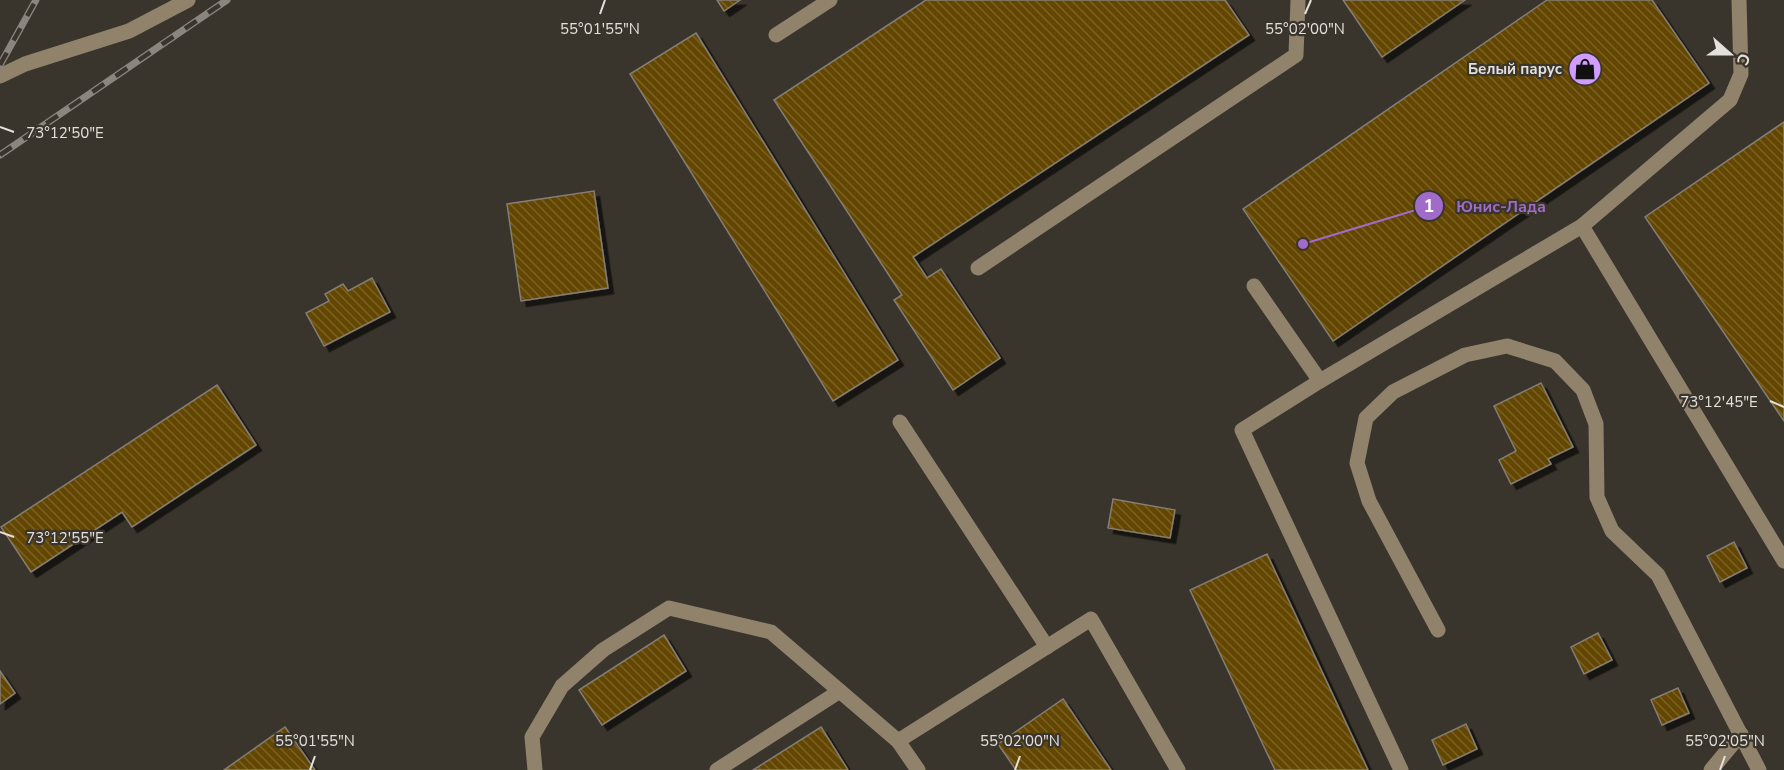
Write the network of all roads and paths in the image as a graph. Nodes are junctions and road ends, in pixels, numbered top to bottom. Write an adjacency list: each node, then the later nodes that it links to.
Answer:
1 (188, 0): 6 (lane)
2 (830, 0): 5 (lane)
3 (1298, 0): 8 (lane)
4 (1739, 0): 7 (lane)
5 (776, 35)
6 (0, 75)
7 (1582, 226): 10 (lane); 12 (lane)
8 (978, 268)
9 (1254, 286): 10 (lane)
10 (1320, 381): 22 (lane)
11 (900, 422): 14 (lane)
12 (1784, 561)
13 (1438, 630): 16 (lane)
14 (1047, 647): 17 (lane); 21 (lane)
15 (840, 691): 17 (lane); 18 (lane); 19 (lane)
16 (1741, 735): 23 (lane); 24 (lane)
17 (898, 741): 20 (lane)
18 (534, 770)
19 (717, 770)
20 (918, 770)
21 (1178, 770)
22 (1401, 770)
23 (1711, 770)
24 (1759, 770)

